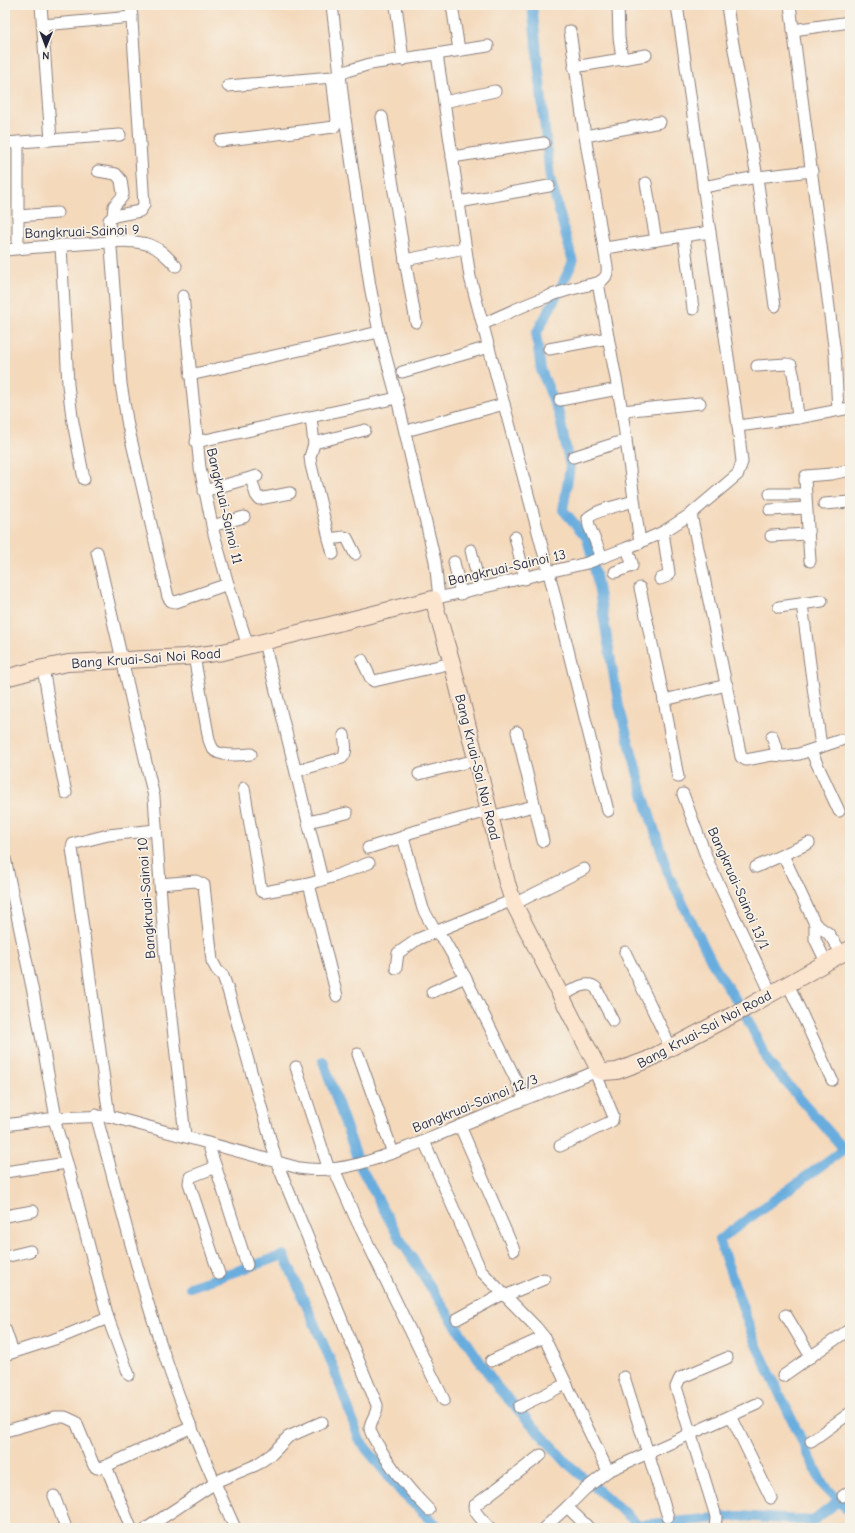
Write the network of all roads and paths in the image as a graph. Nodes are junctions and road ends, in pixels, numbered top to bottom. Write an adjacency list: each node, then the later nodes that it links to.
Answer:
1 (41, 5): 12 (street)
2 (131, 5): 10 (street)
3 (332, 5): 22 (street)
4 (396, 5): 20 (street)
5 (452, 5): 16 (street)
6 (618, 5): 19 (street)
7 (677, 5): 41 (street, Bangkruai-Sainoi 13)
8 (727, 5): 38 (street)
9 (790, 5): 13 (street)
10 (132, 17): 12 (street); 45 (street)
11 (850, 22): 13 (street)
12 (43, 25): 30 (street)
13 (793, 30): 37 (street)
14 (570, 31): 21 (street)
15 (488, 46): 16 (street)
16 (459, 50): 17 (street)
17 (437, 54): 20 (street); 25 (street)
18 (646, 55): 19 (street)
19 (622, 59): 21 (street)
20 (403, 60): 22 (street)
21 (574, 67): 29 (street)
22 (341, 73): 23 (street); 31 (street); 63 (street)
23 (228, 86)
24 (495, 91): 25 (street)
25 (444, 102): 35 (street)
26 (382, 117): 55 (street)
27 (660, 122): 29 (street)
28 (120, 136): 30 (street)
29 (585, 136): 53 (street)
30 (52, 140): 33 (street)
31 (220, 141)
32 (5, 142): 33 (street)
33 (18, 142): 44 (street)
34 (544, 143): 35 (street)
35 (452, 157): 42 (street)
36 (98, 171): 45 (street)
37 (812, 171): 38 (street); 76 (street)
38 (757, 177): 41 (street); 59 (street)
39 (646, 183): 48 (street)
40 (550, 186): 42 (street)
41 (703, 187): 46 (street, Bangkruai-Sainoi 13)
42 (459, 202): 52 (street)
43 (57, 213): 44 (street)
44 (18, 216): 51 (street)
45 (112, 217): 49 (street)
46 (710, 232): 47 (street); 80 (street, Bangkruai-Sainoi 13)
47 (684, 237): 48 (street); 60 (street)
48 (656, 240): 53 (street)
49 (111, 242): 50 (street, Bangkruai-Sainoi 9); 56 (street, Bangkruai-Sainoi 9); 119 (street)
50 (61, 245): 51 (street, Bangkruai-Sainoi 9); 88 (street)
51 (18, 248): 54 (street, Bangkruai-Sainoi 9)
52 (465, 248): 55 (street); 62 (street)
53 (605, 248): 57 (street)
54 (5, 250)
55 (405, 260): 61 (street)
56 (176, 266)
57 (598, 283): 62 (street); 64 (street)
58 (183, 296): 69 (street, Bangkruai-Sainoi 11)
59 (775, 306)
60 (693, 309)
61 (416, 322)
62 (483, 324): 65 (street)
63 (379, 332): 69 (street); 71 (street)
64 (608, 338): 66 (street); 70 (street)
65 (488, 347): 68 (street); 73 (street)
66 (549, 349)
67 (757, 366): 79 (street)
68 (402, 372)
69 (190, 375): 84 (street, Bangkruai-Sainoi 11)
70 (618, 389): 72 (street); 77 (street)
71 (397, 398): 78 (street); 123 (street)
72 (560, 400)
73 (504, 404): 81 (street); 116 (street)
74 (700, 404): 77 (street)
75 (850, 408): 76 (street)
76 (838, 410): 79 (street)
77 (622, 411): 83 (street)
78 (310, 417): 84 (street); 85 (street)
79 (798, 418): 80 (street)
80 (738, 426): 98 (street, Bangkruai-Sainoi 13)
81 (413, 429)
82 (365, 430): 85 (street)
83 (626, 440): 86 (street); 93 (street)
84 (196, 442): 89 (street, Bangkruai-Sainoi 11)
85 (314, 443): 105 (street)
86 (573, 457)
87 (850, 470): 92 (street)
88 (84, 479)
89 (204, 491): 90 (street); 100 (street, Bangkruai-Sainoi 11)
90 (290, 493)
91 (770, 494): 92 (street)
92 (805, 494): 96 (street)
93 (634, 501): 106 (street); 112 (street)
94 (850, 502): 95 (street)
95 (824, 504)
96 (806, 508): 97 (street); 102 (street)
97 (770, 510)
98 (691, 514): 101 (street, Bangkruai-Sainoi 13); 134 (street)
99 (244, 517): 100 (street)
100 (212, 526): 119 (street, Bangkruai-Sainoi 11)
101 (663, 532): 106 (street, Bangkruai-Sainoi 13); 118 (street)
102 (808, 534): 103 (street); 113 (street)
103 (771, 536)
104 (515, 537): 117 (street)
105 (329, 539): 110 (street); 111 (street)
106 (640, 543): 107 (street, Bangkruai-Sainoi 13)
107 (627, 548): 112 (street, Bangkruai-Sainoi 13); 115 (street)
108 (471, 550): 121 (street)
109 (97, 552): 130 (street, Bangkruai-Sainoi 10)
110 (332, 554)
111 (355, 554)
112 (595, 560): 116 (street, Bangkruai-Sainoi 13)
113 (810, 561)
114 (454, 562): 122 (street)
115 (615, 572)
116 (549, 573): 117 (street, Bangkruai-Sainoi 13); 151 (street)
117 (525, 579): 121 (street, Bangkruai-Sainoi 13)
118 (660, 579)
119 (228, 584): 127 (street, Bangkruai-Sainoi 11)
120 (640, 588): 135 (street)
121 (480, 589): 122 (street, Bangkruai-Sainoi 13)
122 (461, 594): 123 (street, Bangkruai-Sainoi 13)
123 (441, 598): 127 (main road, Bang Kruai-Sai Noi Road); 131 (main road, Bang Kruai-Sai Noi Road)
124 (822, 601): 125 (street)
125 (802, 604): 126 (street); 140 (street)
126 (779, 607)
127 (256, 644): 128 (main road, Bang Kruai-Sai Noi Road); 144 (street, Bangkruai-Sainoi 11)
128 (194, 656): 130 (main road, Bang Kruai-Sai Noi Road); 141 (street)
129 (362, 660): 131 (street)
130 (122, 661): 132 (main road, Bang Kruai-Sai Noi Road); 156 (street, Bangkruai-Sainoi 10)
131 (452, 663): 143 (main road, Bang Kruai-Sai Noi Road)
132 (43, 668): 133 (main road, Bang Kruai-Sai Noi Road); 148 (street)
133 (5, 678)
134 (727, 686): 135 (street); 142 (street)
135 (664, 700): 146 (street)
136 (517, 732): 150 (street)
137 (344, 735): 144 (street)
138 (772, 736): 142 (street)
139 (841, 740): 140 (street)
140 (816, 749): 142 (street); 152 (street)
141 (251, 754)
142 (778, 755)
143 (476, 760): 145 (street); 154 (main road, Bang Kruai-Sai Noi Road)
144 (296, 771): 155 (street, Bangkruai-Sainoi 11)
145 (419, 774)
146 (678, 777)
147 (244, 788): 168 (street)
148 (66, 793)
149 (683, 794): 179 (street, Bangkruai-Sainoi 13/1)
150 (534, 806): 154 (street); 158 (street)
151 (608, 811)
152 (839, 811)
153 (347, 813): 155 (street)
154 (489, 814): 157 (street); 169 (main road, Bang Kruai-Sai Noi Road)
155 (308, 822): 166 (street, Bangkruai-Sainoi 11)
156 (156, 830): 167 (street, Bangkruai-Sainoi 10); 190 (street)
157 (403, 837): 160 (street); 171 (street)
158 (543, 841)
159 (809, 843): 161 (street)
160 (368, 848)
161 (783, 855): 164 (street); 170 (street)
162 (5, 858): 191 (street)
163 (369, 863): 166 (street)
164 (756, 867)
165 (584, 869): 169 (street)
166 (322, 879): 168 (street)
167 (160, 884): 194 (street, Bangkruai-Sainoi 10); 200 (street)
168 (309, 884): 180 (street)
169 (514, 902): 171 (street); 181 (main road, Bang Kruai-Sai Noi Road)
170 (815, 924): 172 (street); 174 (street)
171 (435, 931): 175 (street); 176 (street)
172 (846, 951): 174 (main road, Bang Kruai-Sai Noi Road)
173 (625, 952): 183 (street)
174 (826, 962): 177 (main road, Bang Kruai-Sai Noi Road)
175 (396, 968)
176 (465, 977): 178 (street); 188 (street)
177 (788, 984): 179 (main road, Bang Kruai-Sai Noi Road); 187 (street)
178 (432, 992)
179 (771, 993): 183 (main road, Bang Kruai-Sai Noi Road)
180 (337, 996)
181 (562, 996): 182 (street); 186 (main road, Bang Kruai-Sai Noi Road)
182 (614, 1021)
183 (671, 1048): 186 (main road, Bang Kruai-Sai Noi Road)
184 (358, 1054): 198 (street)
185 (296, 1067): 202 (street)
186 (597, 1071): 188 (street, Bangkruai-Sainoi 12/3); 197 (street)
187 (832, 1080)
188 (525, 1098): 193 (street, Bangkruai-Sainoi 12/3)
189 (96, 1115): 190 (street, Bangkruai-Sainoi 12/3); 191 (street, Bangkruai-Sainoi 12/3); 233 (street)
190 (109, 1116): 194 (street, Bangkruai-Sainoi 12/3)
191 (55, 1118): 192 (street, Bangkruai-Sainoi 12/3); 199 (street)
192 (5, 1125)
193 (460, 1126): 195 (street, Bangkruai-Sainoi 12/3); 206 (street)
194 (185, 1136): 196 (street, Bangkruai-Sainoi 12/3)
195 (424, 1140): 198 (street, Bangkruai-Sainoi 12/3); 212 (street)
196 (208, 1143): 200 (street, Bangkruai-Sainoi 12/3); 201 (street)
197 (560, 1146)
198 (393, 1153): 202 (street, Bangkruai-Sainoi 12/3)
199 (67, 1163): 203 (street); 214 (street)
200 (277, 1163): 202 (street, Bangkruai-Sainoi 12/3); 245 (street)
201 (216, 1167): 209 (street); 210 (street)
202 (331, 1170): 227 (street)
203 (5, 1172)
204 (33, 1211): 205 (street)
205 (5, 1216)
206 (514, 1250)
207 (30, 1251): 208 (street)
208 (5, 1257)
209 (247, 1265)
210 (219, 1274)
211 (544, 1279): 212 (street)
212 (504, 1295): 215 (street); 218 (street)
213 (786, 1315): 220 (street)
214 (108, 1318): 219 (street); 223 (street)
215 (456, 1319)
216 (5, 1329): 219 (street)
217 (850, 1330): 220 (street)
218 (544, 1337): 222 (street); 226 (street)
219 (9, 1353)
220 (811, 1356): 224 (street)
221 (728, 1358): 235 (street)
222 (491, 1361)
223 (129, 1375)
224 (783, 1376)
225 (624, 1377): 237 (street)
226 (566, 1384): 229 (street); 240 (street)
227 (444, 1400)
228 (757, 1404): 231 (street)
229 (519, 1407)
230 (850, 1413): 236 (street)
231 (731, 1416): 235 (street); 243 (street)
232 (322, 1422): 241 (street)
233 (192, 1427): 239 (street); 241 (street)
234 (9, 1430): 239 (street)
235 (690, 1434): 237 (street); 247 (street)
236 (811, 1441)
237 (648, 1452): 240 (street); 246 (street)
238 (541, 1455): 252 (street)
239 (106, 1466): 249 (street)
240 (608, 1471): 244 (street)
241 (215, 1482): 250 (street); 251 (street)
242 (54, 1496): 248 (street)
243 (771, 1498)
244 (567, 1507): 253 (street); 254 (street)
245 (429, 1510)
246 (668, 1517)
247 (715, 1524)
248 (66, 1528)
249 (131, 1528)
250 (147, 1528)
251 (235, 1528)
252 (490, 1528)
253 (544, 1528)
254 (589, 1528)

